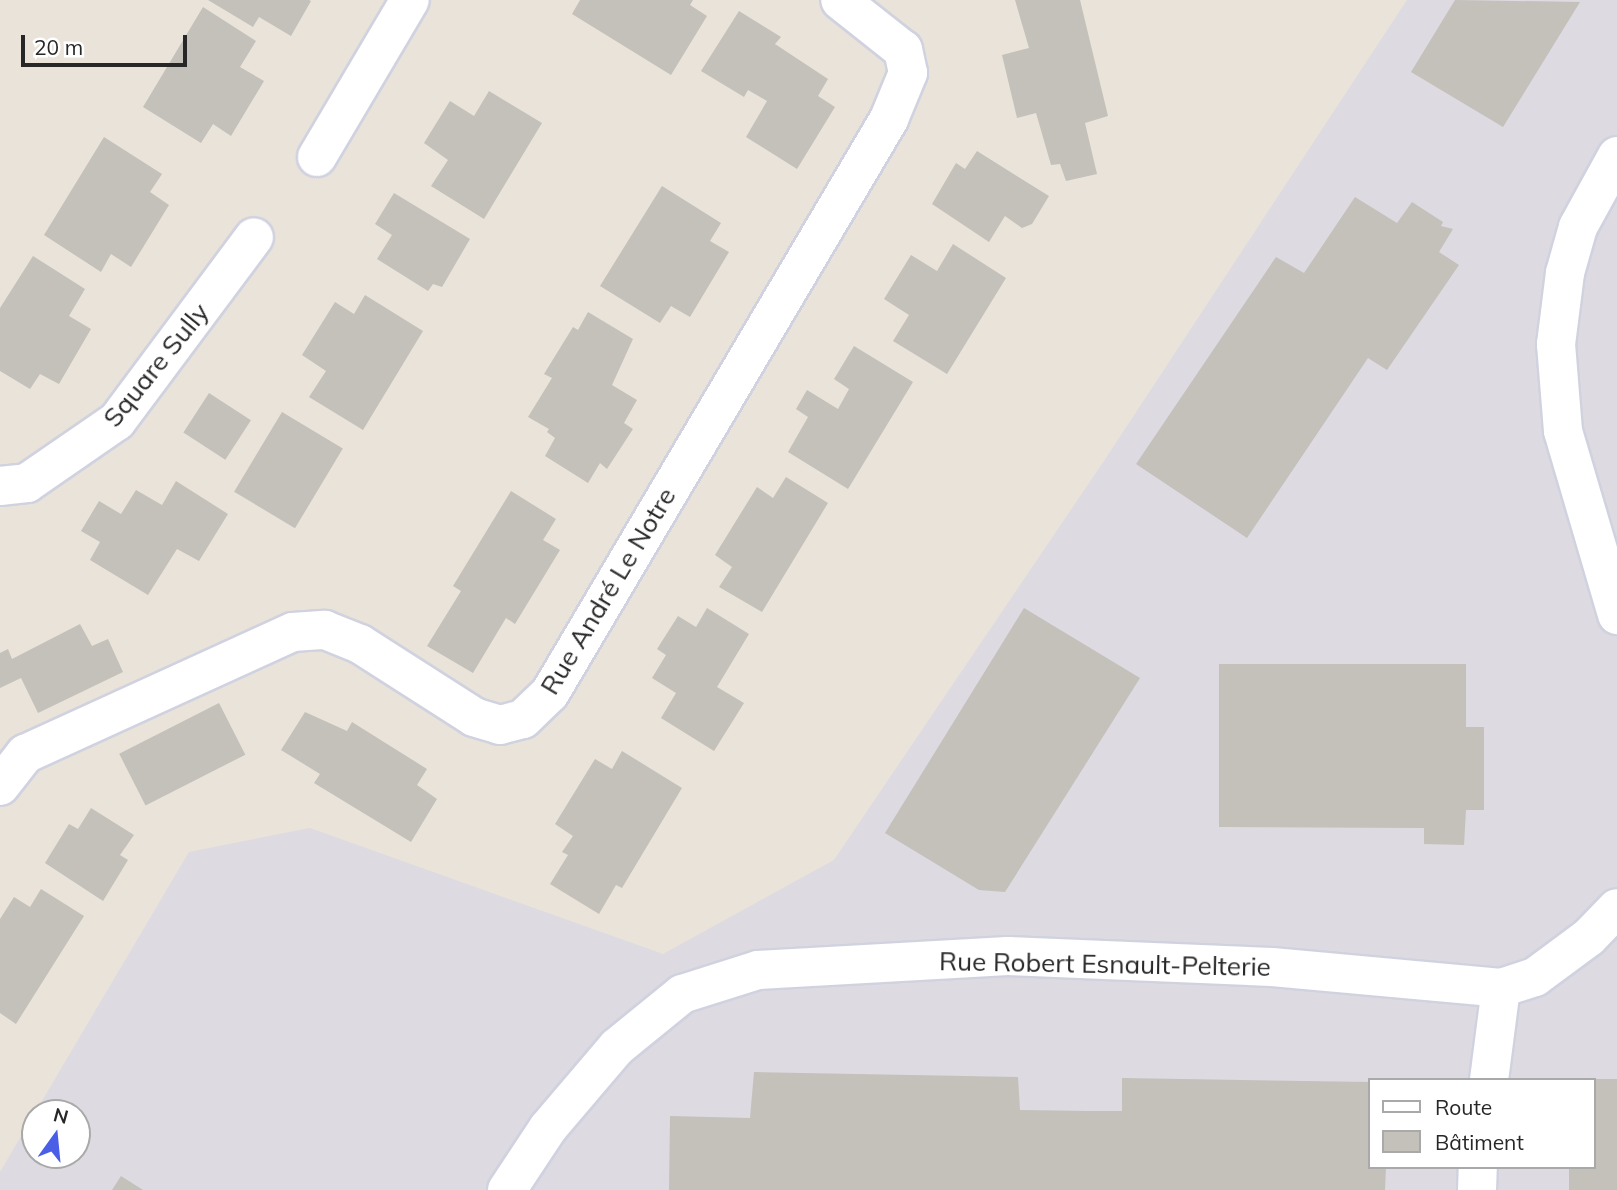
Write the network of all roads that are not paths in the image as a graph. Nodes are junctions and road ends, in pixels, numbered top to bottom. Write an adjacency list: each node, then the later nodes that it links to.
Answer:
1 (410, 0): 4 (street)
2 (840, 0): 8 (street, Rue André Le Notre)
3 (1617, 156): 7 (street)
4 (317, 157)
5 (254, 237): 6 (street, Square Sully)
6 (0, 486)
7 (1617, 615)
8 (0, 786)
9 (1617, 908): 10 (street)
10 (1501, 988): 11 (street); 13 (street, Rue Robert Esnault-Pelterie)
11 (1489, 1078)
12 (1478, 1169): 14 (street)
13 (507, 1190)
14 (1477, 1190)

